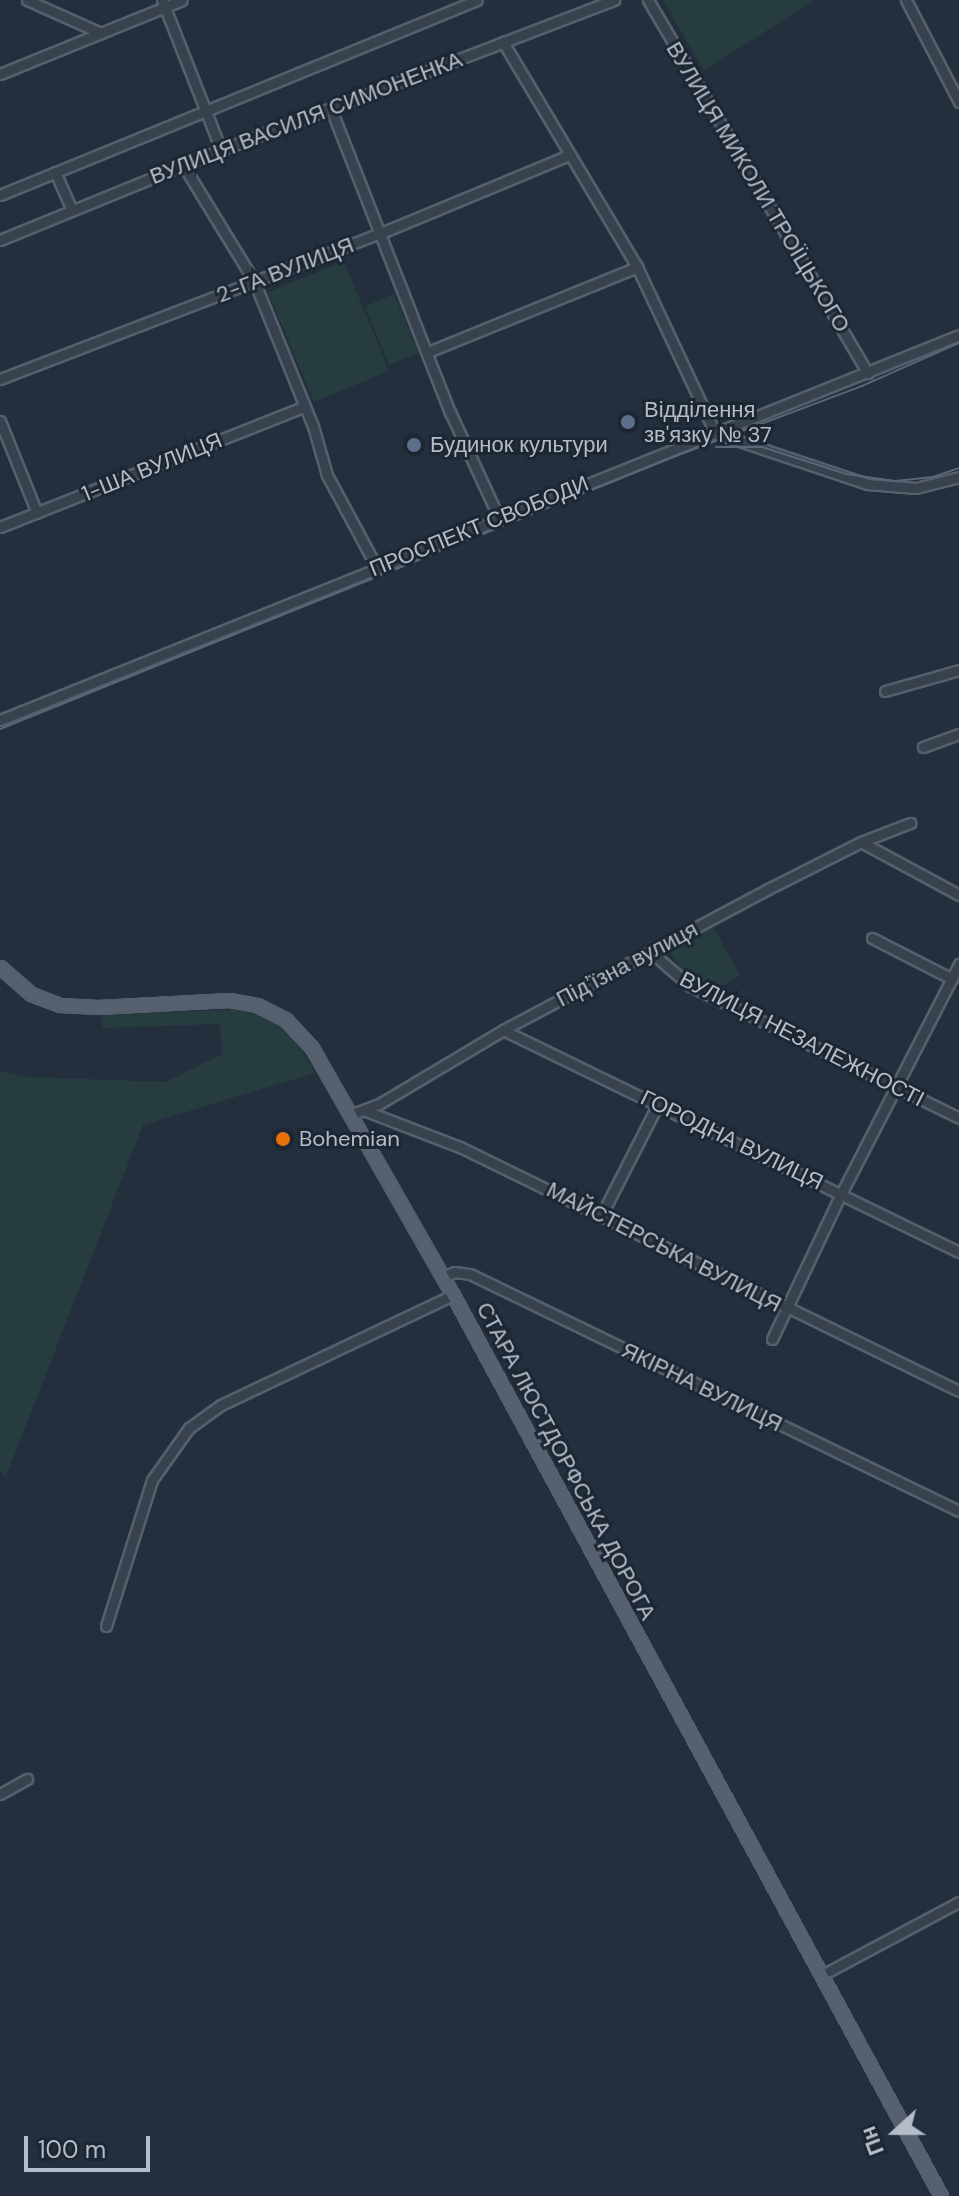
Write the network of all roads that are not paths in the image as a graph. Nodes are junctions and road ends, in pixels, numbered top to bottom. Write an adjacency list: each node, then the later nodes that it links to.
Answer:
1 (27, 0): 8 (street)
2 (182, 0): 7 (street)
3 (477, 0): 12 (street, ВУЛИЦЯ ВАСИЛЯ СИМОНЕНКА)
4 (614, 0): 9 (street, ВУЛИЦЯ ВАСИЛЯ СИМОНЕНКА)
5 (648, 0): 26 (street, ВУЛИЦЯ МИКОЛИ ТРОЇЦЬКОГО)
6 (906, 0): 11 (street)
7 (164, 3): 8 (street); 12 (street)
8 (101, 33): 10 (street)
9 (503, 42): 13 (street, ВУЛИЦЯ ВАСИЛЯ СИМОНЕНКА); 15 (street)
10 (0, 74)
11 (959, 102)
12 (206, 108): 14 (street); 17 (street, ВУЛИЦЯ ВАСИЛЯ СИМОНЕНКА)
13 (331, 109): 14 (street, ВУЛИЦЯ ВАСИЛЯ СИМОНЕНКА); 20 (street)
14 (221, 150): 16 (street, ВУЛИЦЯ ВАСИЛЯ СИМОНЕНКА)
15 (569, 155): 20 (street, 2-ГА ВУЛИЦЯ); 22 (street)
16 (183, 165): 19 (street, ВУЛИЦЯ ВАСИЛЯ СИМОНЕНКА); 23 (street)
17 (55, 172): 18 (street, ВУЛИЦЯ ВАСИЛЯ СИМОНЕНКА); 19 (street)
18 (0, 195)
19 (72, 210): 21 (street, ВУЛИЦЯ ВАСИЛЯ СИМОНЕНКА)
20 (381, 233): 23 (street, 2-ГА ВУЛИЦЯ); 25 (street)
21 (0, 240)
22 (637, 267): 25 (street); 30 (street)
23 (254, 281): 27 (street, 2-ГА ВУЛИЦЯ); 28 (street)
24 (959, 335): 26 (street, ПРОСПЕКТ СВОБОДИ)
25 (428, 352): 33 (street)
26 (868, 373): 30 (street, ПРОСПЕКТ СВОБОДИ)
27 (0, 379)
28 (305, 406): 32 (street, 1-ША ВУЛИЦЯ); 35 (street)
29 (0, 421): 32 (street)
30 (715, 433): 31 (street); 33 (street, ПРОСПЕКТ СВОБОДИ)
31 (959, 477)
32 (37, 513): 34 (street, 1-ША ВУЛИЦЯ)
33 (499, 518): 35 (street, ПРОСПЕКТ СВОБОДИ)
34 (0, 527)
35 (376, 566): 38 (street, ПРОСПЕКТ СВОБОДИ)
36 (959, 670): 37 (street)
37 (885, 691)
38 (0, 720)
39 (959, 734): 40 (street)
40 (923, 747)
41 (910, 823): 42 (street, Підʼїзна вулиця)
42 (861, 842): 43 (street); 45 (street, Підʼїзна вулиця)
43 (959, 895)
44 (872, 938): 48 (street)
45 (651, 952): 49 (street, Підʼїзна вулиця); 50 (street, ВУЛИЦЯ НЕЗАЛЕЖНОСТІ)
46 (959, 964): 48 (street)
47 (0, 967): 53 (main road, СТАРА ЛЮСТДОРФСЬКА ДОРОГА)
48 (955, 977): 50 (street)
49 (503, 1030): 51 (street, ГОРОДНА ВУЛИЦЯ); 52 (street, Підʼїзна вулиця)
50 (895, 1087): 54 (street, ВУЛИЦЯ НЕЗАЛЕЖНОСТІ); 55 (street)
51 (658, 1104): 55 (street, ГОРОДНА ВУЛИЦЯ); 56 (street)
52 (366, 1111): 53 (street, Підʼїзна вулиця); 56 (street, МАЙСТЕРСЬКА ВУЛИЦЯ)
53 (350, 1115): 58 (main road, СТАРА ЛЮСТДОРФСЬКА ДОРОГА)
54 (959, 1118)
55 (841, 1194): 57 (street, ГОРОДНА ВУЛИЦЯ); 60 (street)
56 (602, 1214): 60 (street, МАЙСТЕРСЬКА ВУЛИЦЯ)
57 (959, 1252)
58 (443, 1277): 59 (main road, СТАРА ЛЮСТДОРФСЬКА ДОРОГА); 63 (street, ЯКІРНА ВУЛИЦЯ)
59 (453, 1295): 64 (street); 68 (main road, СТАРА ЛЮСТДОРФСЬКА ДОРОГА)
60 (788, 1309): 61 (street); 62 (street, МАЙСТЕРСЬКА ВУЛИЦЯ)
61 (772, 1339)
62 (959, 1391)
63 (959, 1511)
64 (106, 1626)
65 (27, 1779): 66 (street)
66 (0, 1794)
67 (959, 1902): 68 (street)
68 (822, 1975): 69 (main road, СТАРА ЛЮСТДОРФСЬКА ДОРОГА)
69 (941, 2196)

